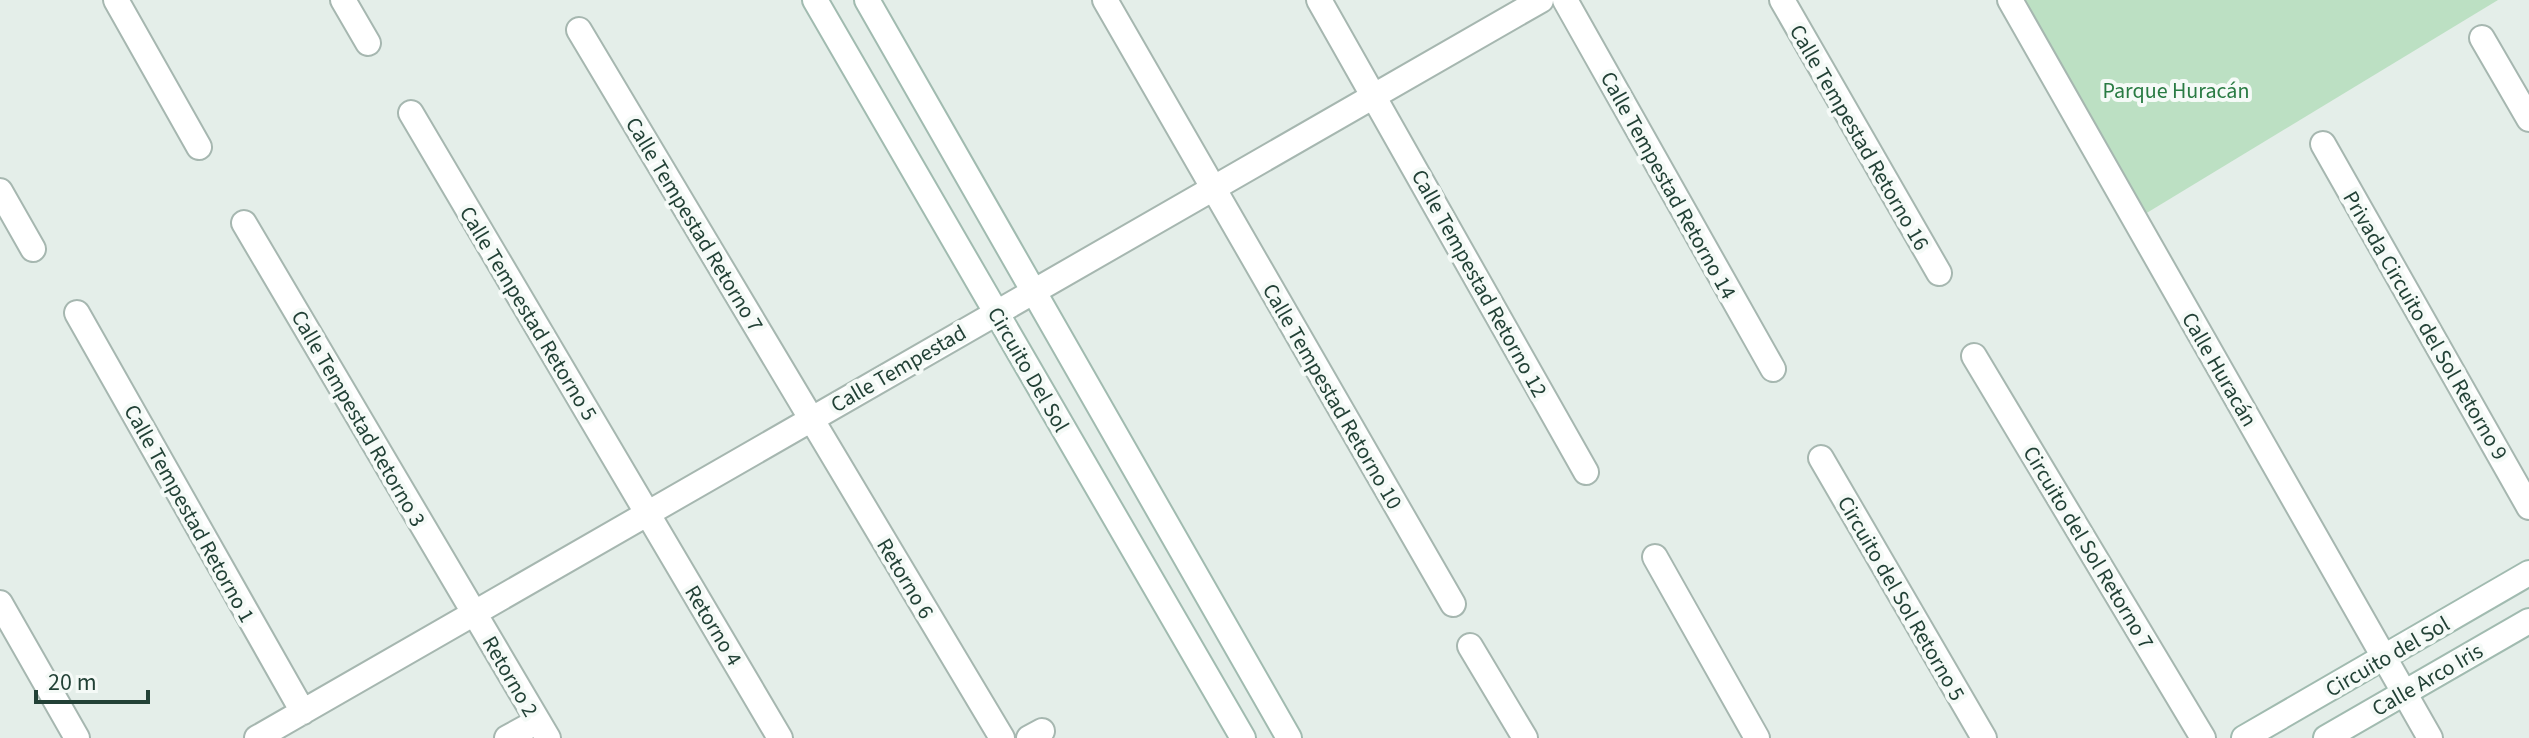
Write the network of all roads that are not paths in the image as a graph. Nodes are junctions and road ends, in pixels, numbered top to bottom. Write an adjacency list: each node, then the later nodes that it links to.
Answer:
1 (116, 0): 18 (street)
2 (343, 0): 13 (street)
3 (815, 0): 25 (street, Circuito Del Sol)
4 (867, 0): 24 (street, Circuito Del Sol)
5 (1105, 0): 19 (street, Calle Tempestad Retorno 10)
6 (1319, 0): 14 (street, Calle Tempestad Retorno 12)
7 (1541, 0): 14 (street, Calle Tempestad)
8 (1565, 0): 28 (street, Calle Tempestad Retorno 14)
9 (1782, 0): 23 (street, Calle Tempestad Retorno 16)
10 (2010, 0): 41 (street, Calle Huracán)
11 (579, 30): 29 (street, Calle Tempestad Retorno 7)
12 (2482, 38): 16 (street)
13 (368, 43)
14 (1373, 94): 19 (street, Calle Tempestad); 31 (street, Calle Tempestad Retorno 12)
15 (411, 113): 33 (street, Calle Tempestad Retorno 5)
16 (2529, 119)
17 (2323, 144): 32 (street, Privada Circuito del Sol Retorno 9)
18 (199, 147)
19 (1213, 187): 24 (street, Calle Tempestad); 37 (street, Calle Tempestad Retorno 10)
20 (0, 191): 22 (street)
21 (244, 223): 38 (street, Calle Tempestad Retorno 3)
22 (33, 249)
23 (1939, 273)
24 (1032, 291): 25 (street, Calle Tempestad); 51 (street, Circuito Del Sol)
25 (996, 312): 29 (street, Calle Tempestad); 50 (street, Circuito Del Sol)
26 (77, 313): 43 (street, Calle Tempestad Retorno 1)
27 (1974, 356): 55 (street, Circuito del Sol Retorno 7)
28 (1773, 369)
29 (811, 419): 33 (street, Calle Tempestad); 49 (street, Retorno 6)
30 (1821, 458): 54 (street, Circuito del Sol Retorno 5)
31 (1586, 472)
32 (2529, 507)
33 (648, 513): 38 (street, Calle Tempestad); 48 (street, Retorno 4)
34 (1655, 557): 53 (street)
35 (2529, 573): 41 (street, Circuito del Sol)
36 (0, 603): 45 (street)
37 (1453, 604)
38 (474, 613): 43 (street, Calle Tempestad); 44 (street, Retorno 2)
39 (2529, 621): 42 (street, Calle Arco Iris)
40 (1470, 646): 52 (street)
41 (2385, 657): 42 (street, Calle Huracán); 56 (street, Circuito del Sol)
42 (2403, 694): 57 (street, Calle Arco Iris); 58 (street, Calle Huracán)
43 (303, 712): 46 (street, Calle Tempestad)
44 (543, 730): 47 (street)
45 (77, 738)
46 (257, 738)
47 (507, 738)
48 (780, 738)
49 (1002, 738)
50 (1243, 738)
51 (1289, 738)
52 (1525, 738)
53 (1757, 738)
54 (1984, 738)
55 (2203, 738)
56 (2244, 738)
57 (2326, 738)
58 (2430, 738)

